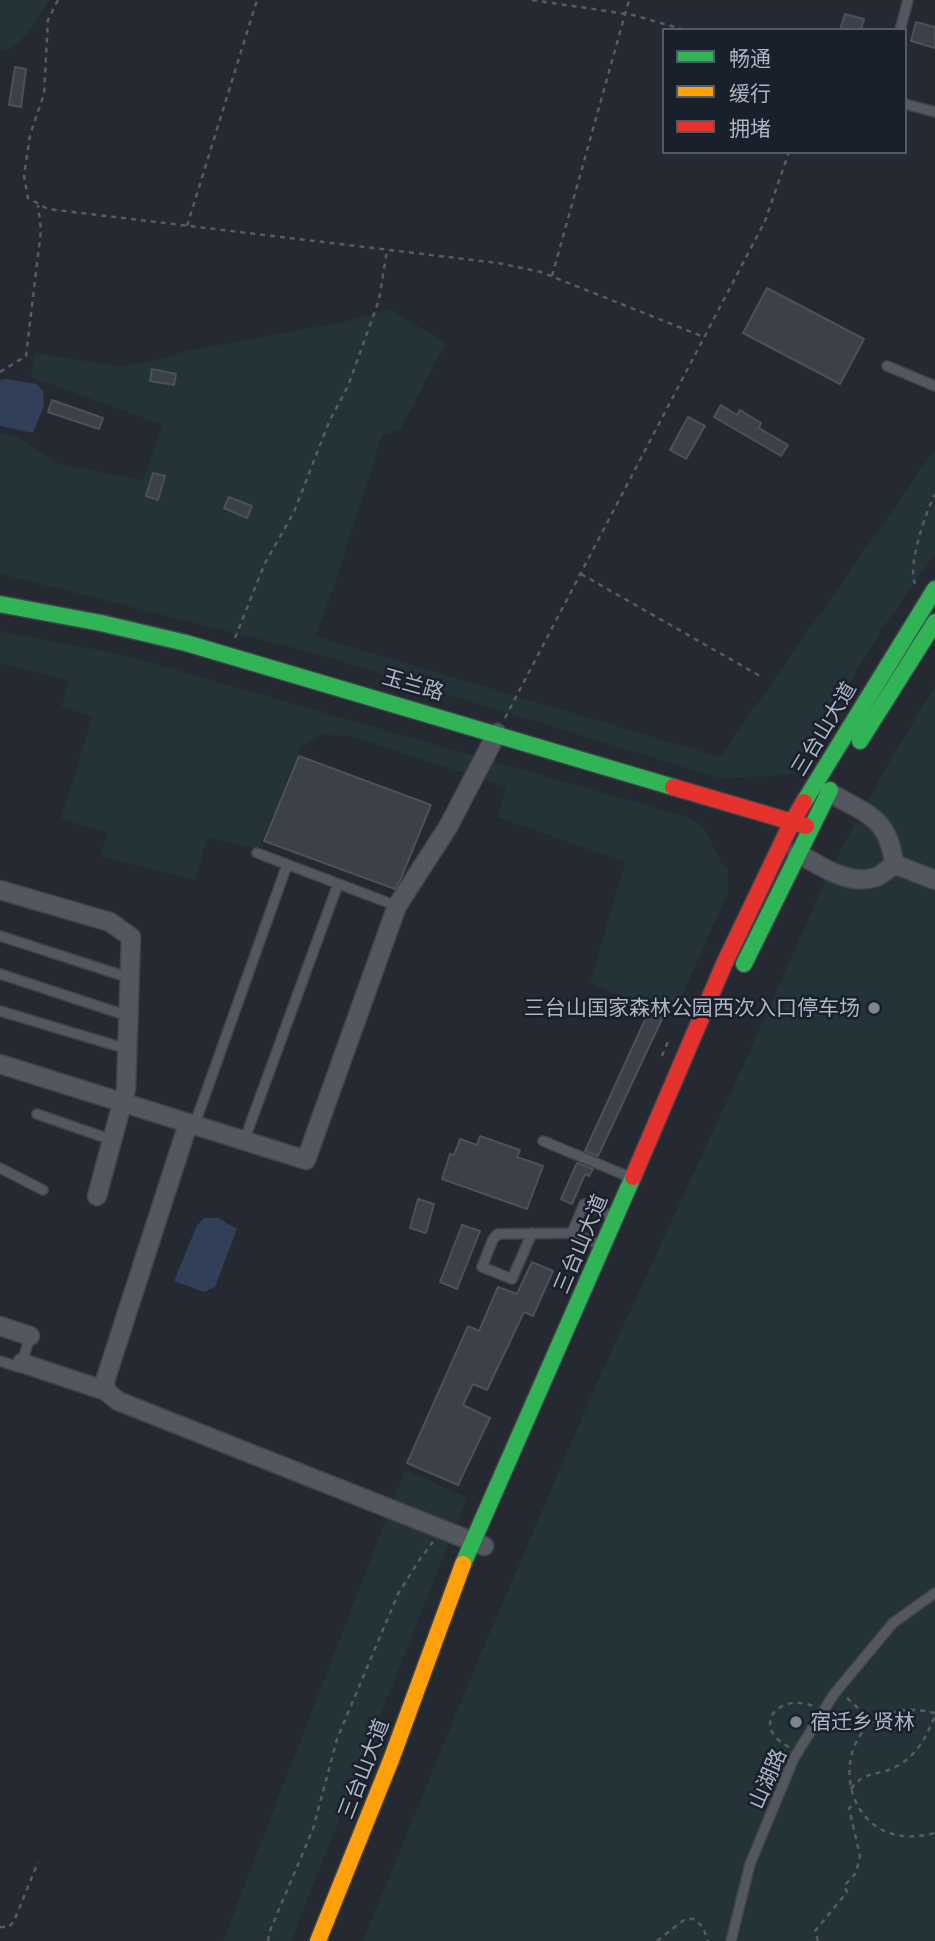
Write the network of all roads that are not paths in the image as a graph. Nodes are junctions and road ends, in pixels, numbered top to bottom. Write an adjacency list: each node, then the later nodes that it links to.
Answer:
1 (906, 0): 2 (lane)
2 (900, 28)
3 (907, 105): 4 (lane)
4 (935, 112)
5 (887, 366): 6 (lane)
6 (935, 386)
7 (935, 589): 14 (main road, 三台山大道)
8 (0, 604): 11 (main road, 玉兰路)
9 (0, 615): 11 (main road, 玉兰路)
10 (935, 622): 12 (main road, 三台山大道)
11 (495, 737): 14 (main road, 玉兰路); 22 (street)
12 (828, 792): 13 (main road, 三台山大道); 17 (street)
13 (810, 827): 14 (main road, 玉兰路); 15 (main road, 三台山大道)
14 (789, 829): 15 (main road, 玉兰路); 39 (main road, 三台山大道)
15 (799, 849): 17 (street, 玉兰路); 25 (main road, 三台山大道)
16 (257, 853): 18 (lane)
17 (894, 864): 19 (street)
18 (287, 865): 20 (lane); 34 (lane)
19 (935, 880)
20 (338, 884): 22 (lane); 36 (lane)
21 (0, 890): 26 (street)
22 (397, 906): 36 (street)
23 (0, 936): 26 (lane)
24 (0, 974): 29 (lane)
25 (738, 974)
26 (130, 978): 29 (street)
27 (726, 1000): 39 (main road, 三台山大道)
28 (0, 1011): 30 (lane)
29 (128, 1016): 30 (street)
30 (127, 1049): 32 (street)
31 (0, 1064): 32 (street)
32 (122, 1104): 34 (street); 35 (street)
33 (37, 1114): 35 (lane)
34 (191, 1125): 36 (street); 50 (street)
35 (112, 1140): 41 (street)
36 (244, 1141)
37 (543, 1141): 39 (lane)
38 (0, 1168): 40 (lane)
39 (638, 1180): 42 (main road, 三台山大道); 51 (main road, 三台山大道)
40 (43, 1190)
41 (97, 1196)
42 (615, 1217): 44 (lane); 45 (main road, 三台山大道)
43 (532, 1233): 43 (lane); 44 (lane)
44 (572, 1233): 45 (lane)
45 (603, 1246): 51 (main road, 三台山大道)
46 (0, 1326): 47 (street)
47 (30, 1336): 49 (lane)
48 (0, 1361): 49 (lane)
49 (22, 1363): 50 (street)
50 (106, 1391): 51 (street)
51 (471, 1541): 53 (main road, 三台山大道); 54 (main road, 三台山大道)
52 (935, 1593): 55 (lane, 山湖路)
53 (318, 1941)
54 (331, 1941)
55 (731, 1941)

